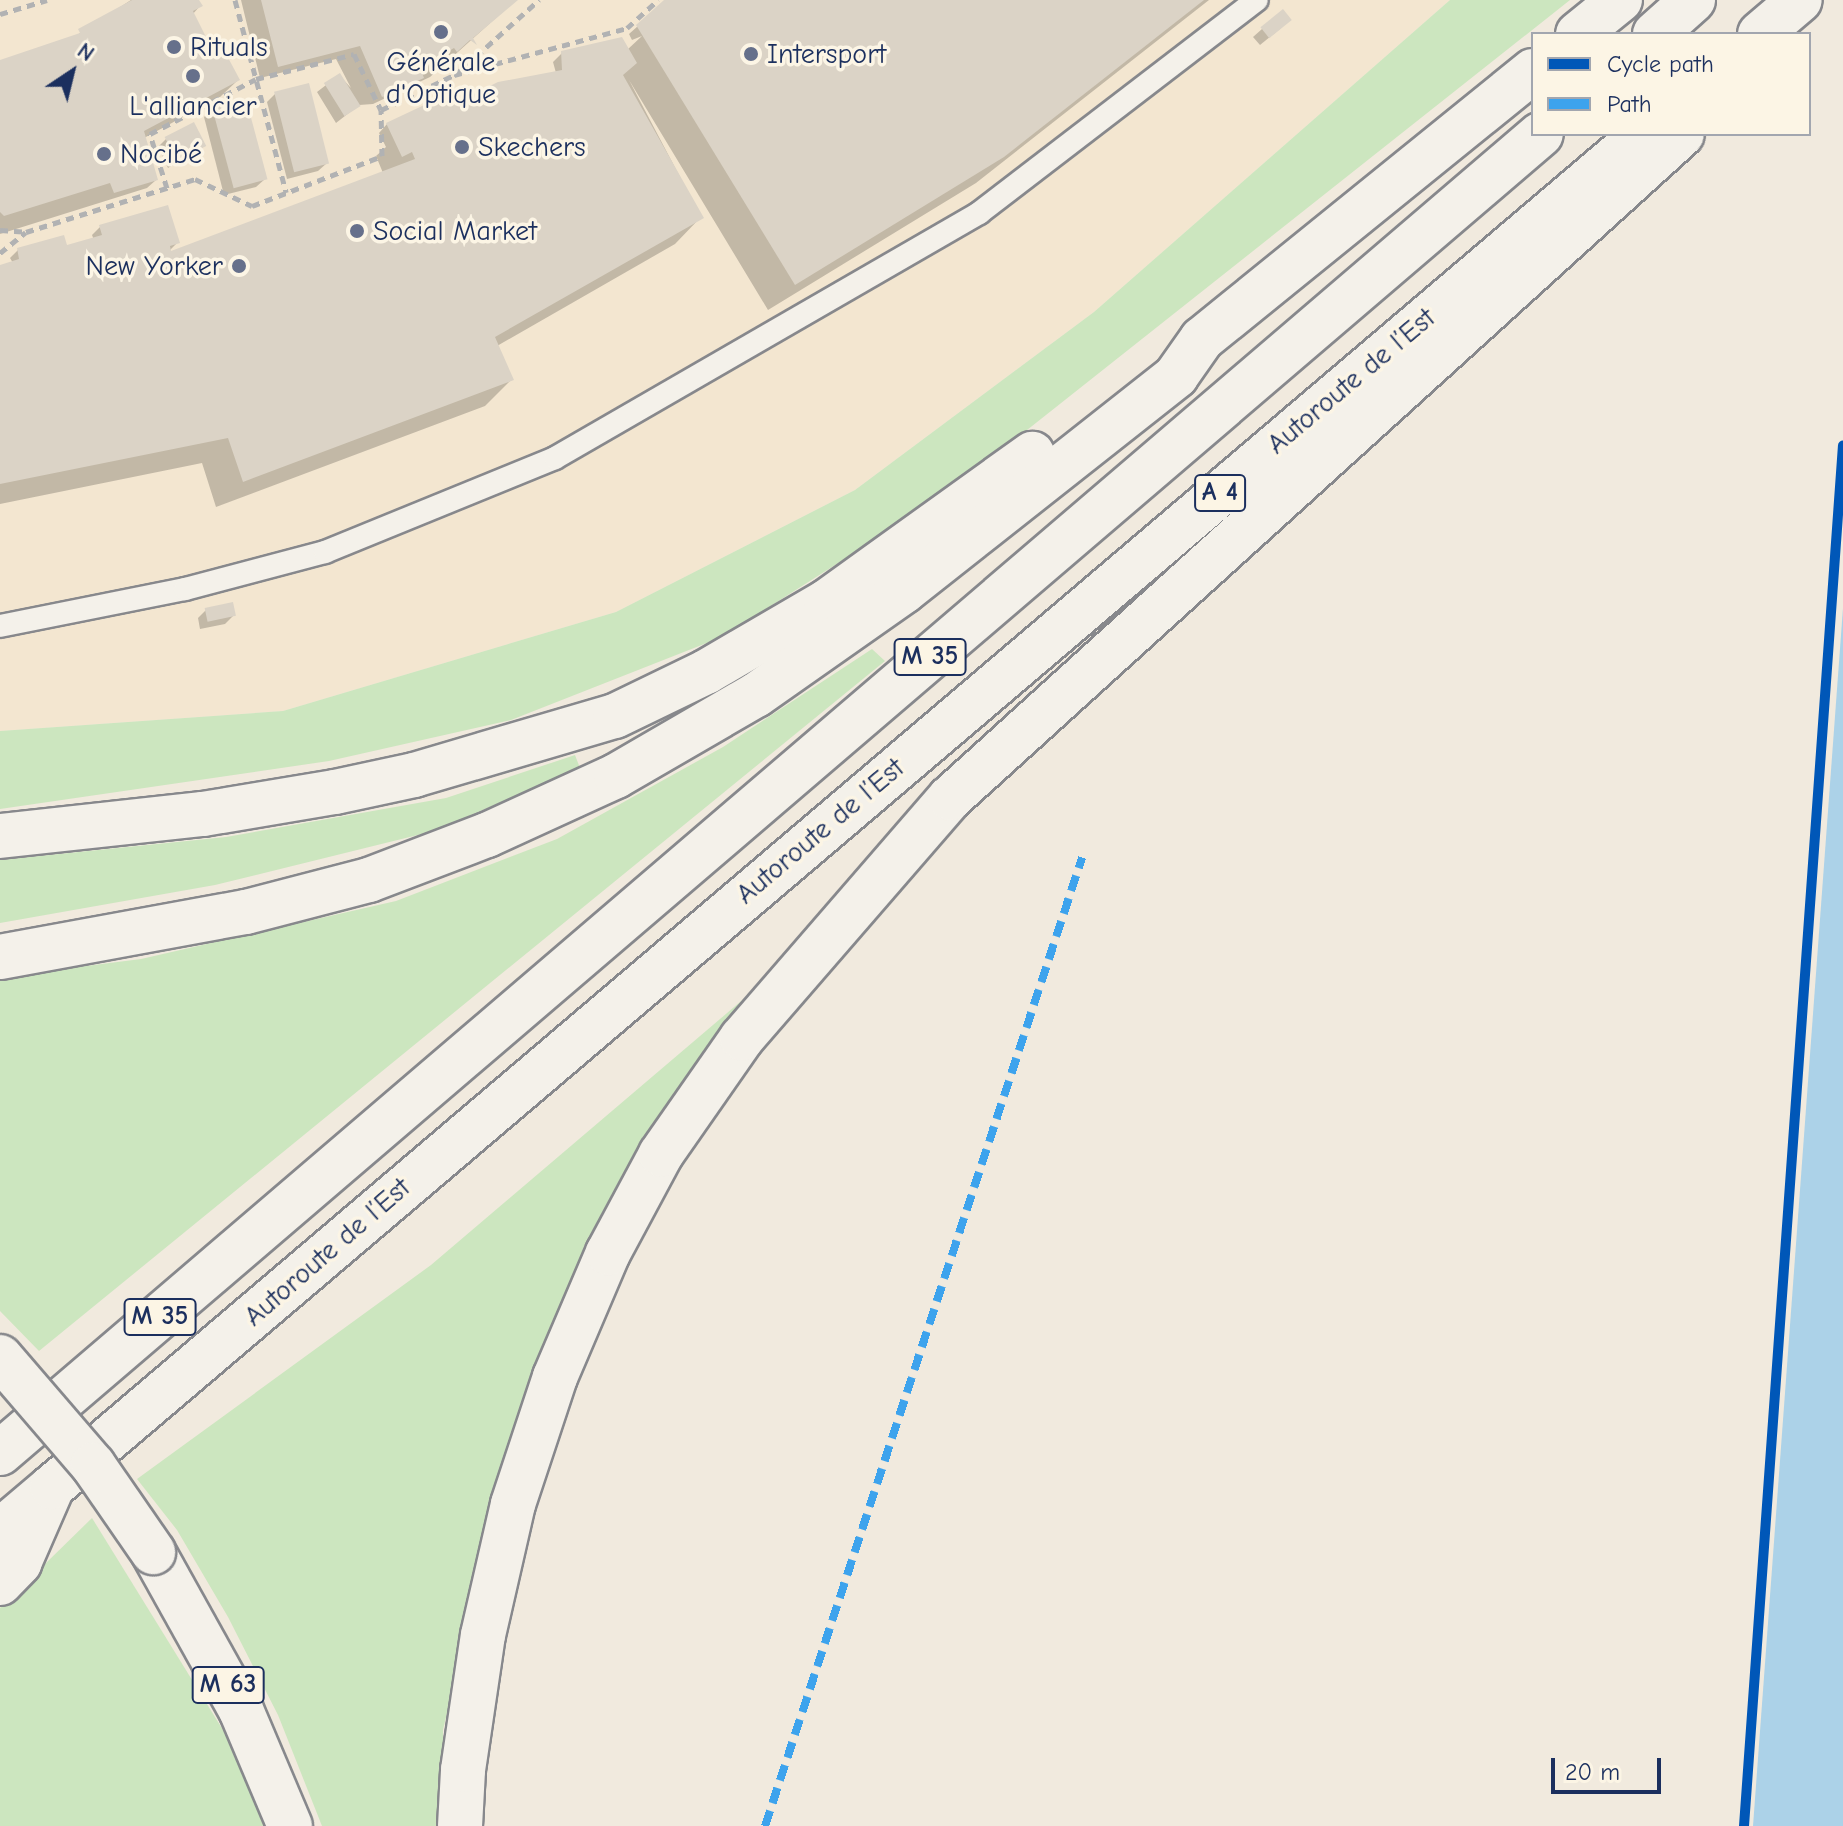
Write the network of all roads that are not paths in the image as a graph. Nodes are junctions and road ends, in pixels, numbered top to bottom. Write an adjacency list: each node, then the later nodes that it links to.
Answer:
1 (1257, 0): 15 (lane)
2 (1620, 0): 6 (main road)
3 (1693, 0): 7 (main road)
4 (1800, 0): 8 (main road)
5 (1813, 0): 9 (main road)
6 (1580, 32)
7 (1657, 32)
8 (1762, 32)
9 (1782, 32)
10 (1531, 73): 14 (main road)
11 (1539, 136): 20 (main road, Autoroute de l’Est / M 35)
12 (1641, 136): 17 (main road, Autoroute de l’Est / A 4)
13 (1680, 136): 25 (main road)
14 (1202, 339): 16 (main road); 18 (main road)
15 (0, 626)
16 (0, 836)
17 (795, 851): 21 (main road, Autoroute de l’Est / M 35)
18 (0, 957)
19 (0, 1357): 24 (main road, M 63, bridge)
20 (0, 1453)
21 (52, 1487): 22 (main road, Autoroute de l’Est / M 35); 23 (main road)
22 (0, 1531)
23 (0, 1583)
24 (290, 1826)
25 (460, 1826)

